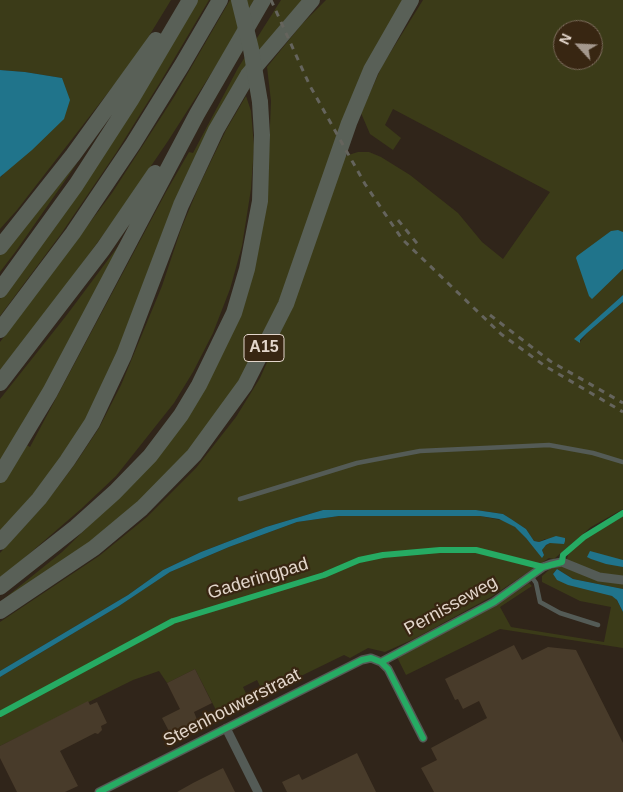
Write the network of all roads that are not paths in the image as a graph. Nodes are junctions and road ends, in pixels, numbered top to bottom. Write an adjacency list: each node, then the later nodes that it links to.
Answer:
1 (185, 0): 9 (highway)
2 (190, 0): 10 (highway)
3 (220, 0): 11 (highway)
4 (239, 0): 19 (highway, A15, bridge)
5 (263, 0): 8 (highway)
6 (312, 0): 16 (highway)
7 (411, 0): 20 (highway, A15)
8 (197, 114): 12 (highway); 14 (highway)
9 (0, 247)
10 (0, 290)
11 (0, 330)
12 (0, 384)
13 (623, 462): 15 (lane)
14 (0, 475)
15 (240, 499)
16 (0, 542)
17 (531, 576): 18 (street, Pernisseweg); 21 (lane); 22 (street, Pernisseweg)
18 (623, 580)
19 (0, 587)
20 (0, 611)
21 (598, 625)
22 (381, 662): 23 (street, Steenhouwerstraat); 24 (street)
23 (226, 728): 25 (street, Steenhouwerstraat); 26 (street)
24 (424, 738)
25 (99, 792)
26 (258, 792)

